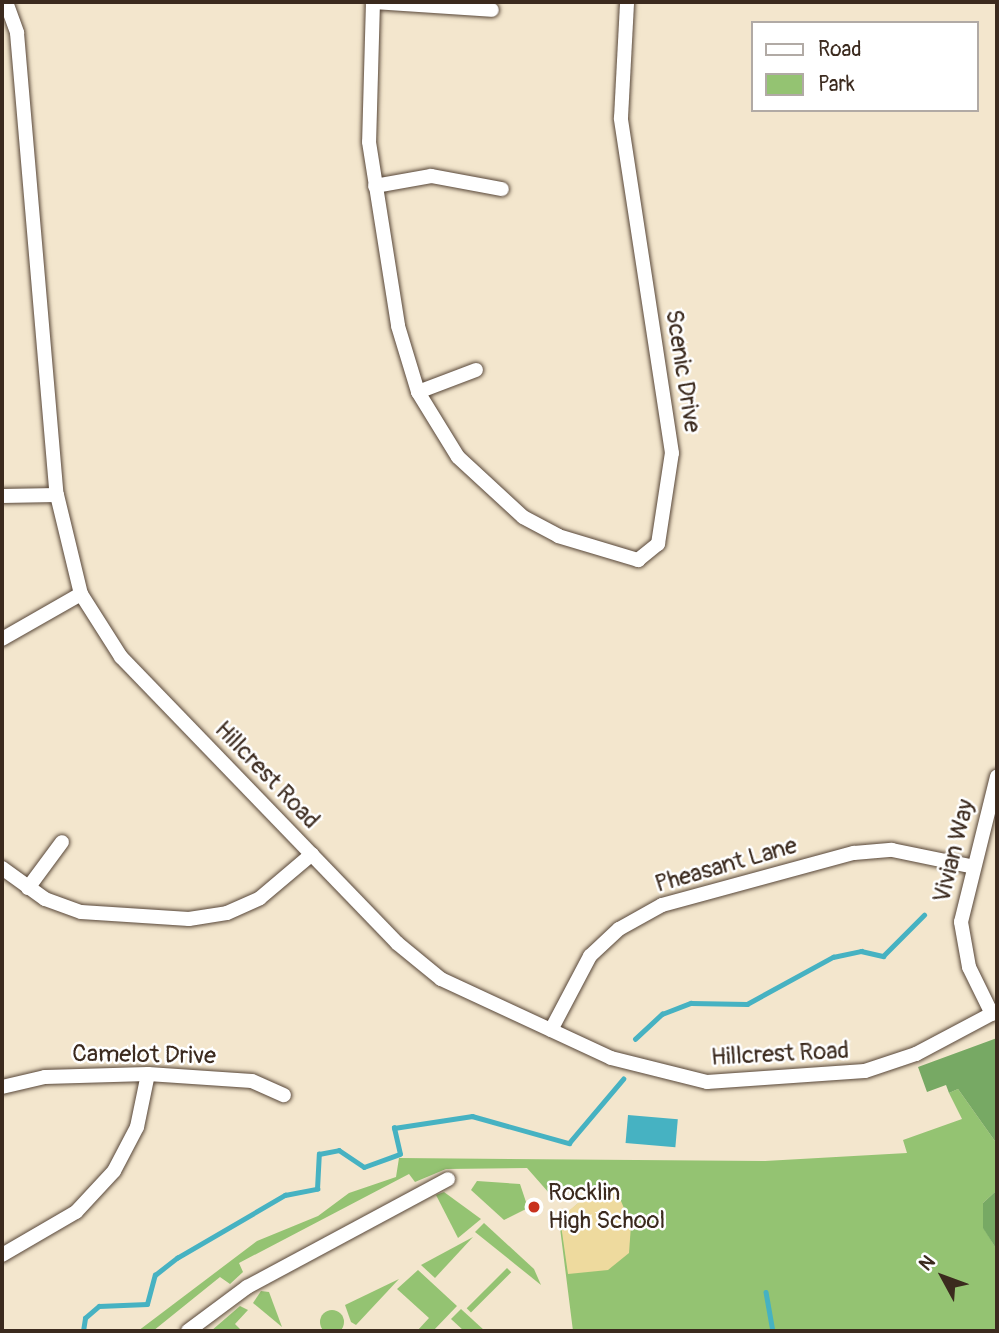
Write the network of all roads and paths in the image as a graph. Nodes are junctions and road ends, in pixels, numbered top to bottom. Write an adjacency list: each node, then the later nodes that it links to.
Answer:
1 (6, 2): 9 (street, Hillcrest Road)
2 (373, 2): 4 (street); 5 (street, Scenic Drive)
3 (627, 2): 8 (street, Scenic Drive)
4 (492, 10)
5 (375, 186): 6 (street); 8 (street, Scenic Drive)
6 (502, 189)
7 (476, 370): 8 (street)
8 (418, 391)
9 (57, 495): 10 (street); 11 (street, Hillcrest Road)
10 (2, 496)
11 (81, 594): 12 (street); 15 (street, Hillcrest Road)
12 (2, 639)
13 (997, 776): 16 (street, Vivian Way)
14 (62, 842): 18 (street)
15 (313, 855): 18 (street); 20 (street, Hillcrest Road)
16 (970, 866): 19 (street, Vivian Way); 20 (street, Pheasant Lane)
17 (2, 868): 18 (street)
18 (28, 888)
19 (995, 1013): 20 (street, Hillcrest Road)
20 (551, 1030)
21 (148, 1074): 22 (street, Camelot Drive); 23 (street, Camelot Drive); 25 (street)
22 (2, 1087)
23 (284, 1095)
24 (448, 1179): 26 (street)
25 (2, 1255)
26 (188, 1331)

